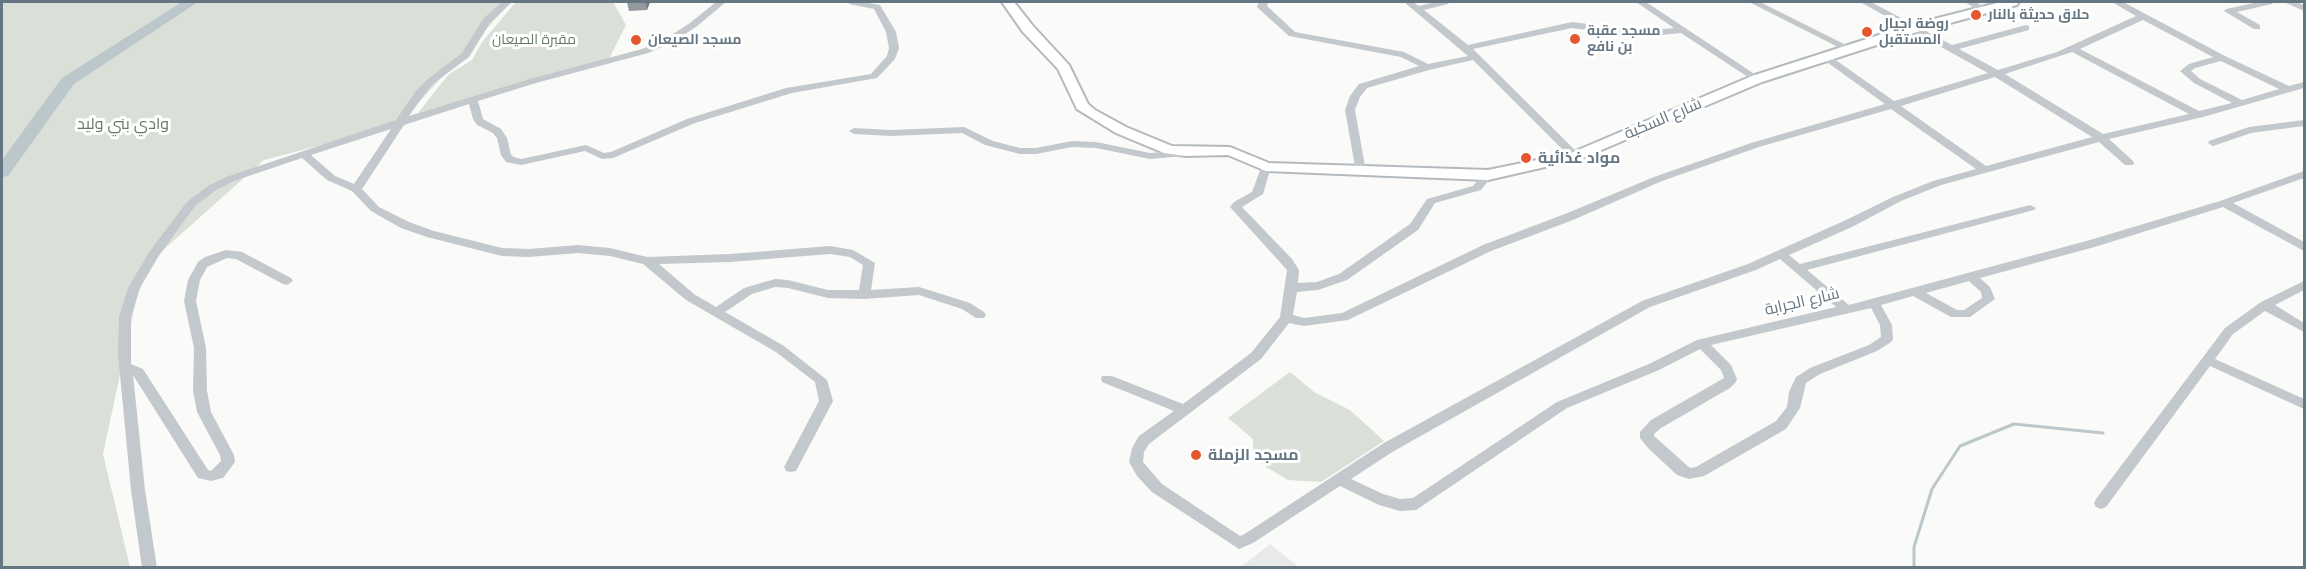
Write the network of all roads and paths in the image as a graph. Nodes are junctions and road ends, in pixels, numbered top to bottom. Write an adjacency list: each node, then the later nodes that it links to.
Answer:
1 (507, 2): 42 (street)
2 (721, 2): 38 (street)
3 (852, 2): 38 (street)
4 (1008, 2): 47 (main road, شارع السكبة)
5 (1264, 2): 33 (street)
6 (1408, 2): 18 (street)
7 (1445, 2): 18 (street)
8 (1641, 2): 25 (street)
9 (1754, 2): 29 (street)
10 (1865, 2): 23 (street)
11 (1970, 2): 19 (street)
12 (2007, 2): 19 (main road, شارع السكبة)
13 (2117, 2): 21 (street)
14 (2237, 2): 17 (street)
15 (2269, 2): 17 (street)
16 (2289, 2): 20 (street)
17 (2247, 7): 22 (street)
18 (1418, 9): 26 (street)
19 (1982, 9): 23 (main road, شارع السكبة)
20 (2304, 9)
21 (2144, 16): 28 (street); 32 (street)
22 (2257, 27)
23 (1915, 28): 27 (street); 29 (main road, شارع السكبة)
24 (2026, 28): 27 (street)
25 (1683, 30): 26 (street); 35 (street)
26 (1466, 48): 30 (street)
27 (1952, 48): 34 (street)
28 (2071, 48): 34 (street); 41 (street)
29 (1851, 50): 31 (main road, شارع السكبة)
30 (1475, 57): 33 (street); 49 (street)
31 (1827, 58): 35 (main road, شارع السكبة); 40 (street)
32 (2222, 58): 37 (street); 39 (street)
33 (1427, 67): 53 (street)
34 (1996, 73): 40 (street); 45 (street)
35 (1757, 79): 49 (main road, شارع السكبة)
36 (2304, 85): 37 (street)
37 (2288, 90): 39 (street)
38 (473, 100): 42 (street)
39 (2241, 104): 41 (street)
40 (1893, 105): 52 (street); 74 (street)
41 (2199, 115): 45 (street)
42 (399, 122): 48 (street); 56 (street)
43 (2304, 123): 46 (street)
44 (854, 131): 47 (street)
45 (2101, 138): 50 (street); 52 (street)
46 (2213, 144)
47 (1186, 152): 51 (main road, شارع السكبة)
48 (303, 154): 56 (street); 78 (street)
49 (1575, 156): 55 (main road, شارع السكبة)
50 (2129, 163)
51 (1266, 166): 53 (main road, شارع السكبة); 66 (street)
52 (1983, 169): 60 (street)
53 (1362, 172): 55 (main road, شارع السكبة)
54 (2304, 174): 57 (street, شارع الجرابة)
55 (1488, 175): 66 (street)
56 (356, 189): 61 (street)
57 (2224, 203): 59 (street); 63 (street, شارع الجرابة)
58 (2030, 208): 62 (street)
59 (2304, 247)
60 (1781, 254): 62 (street); 83 (street)
61 (647, 261): 68 (street); 72 (street)
62 (1800, 268): 71 (street)
63 (1971, 276): 67 (street, شارع الجرابة); 67 (street)
64 (287, 281): 78 (street)
65 (2304, 285): 70 (street)
66 (1291, 288): 74 (street)
67 (1913, 291): 69 (street, شارع الجرابة)
68 (864, 296): 72 (street); 73 (street)
69 (1874, 303): 71 (street, شارع الجرابة); 76 (street)
70 (2265, 304): 75 (street); 77 (street)
71 (1846, 309): 76 (street, شارع الجرابة)
72 (718, 312): 82 (street)
73 (980, 315)
74 (1286, 318): 81 (street)
75 (2304, 328)
76 (1701, 343): 83 (street, شارع الجرابة)
77 (2207, 360): 80 (street); 84 (street)
78 (125, 366): 85 (street)
79 (1107, 379): 81 (street)
80 (2304, 404)
81 (1186, 410): 83 (street)
82 (791, 467)
83 (1339, 479)
84 (2101, 503)
85 (150, 567)

